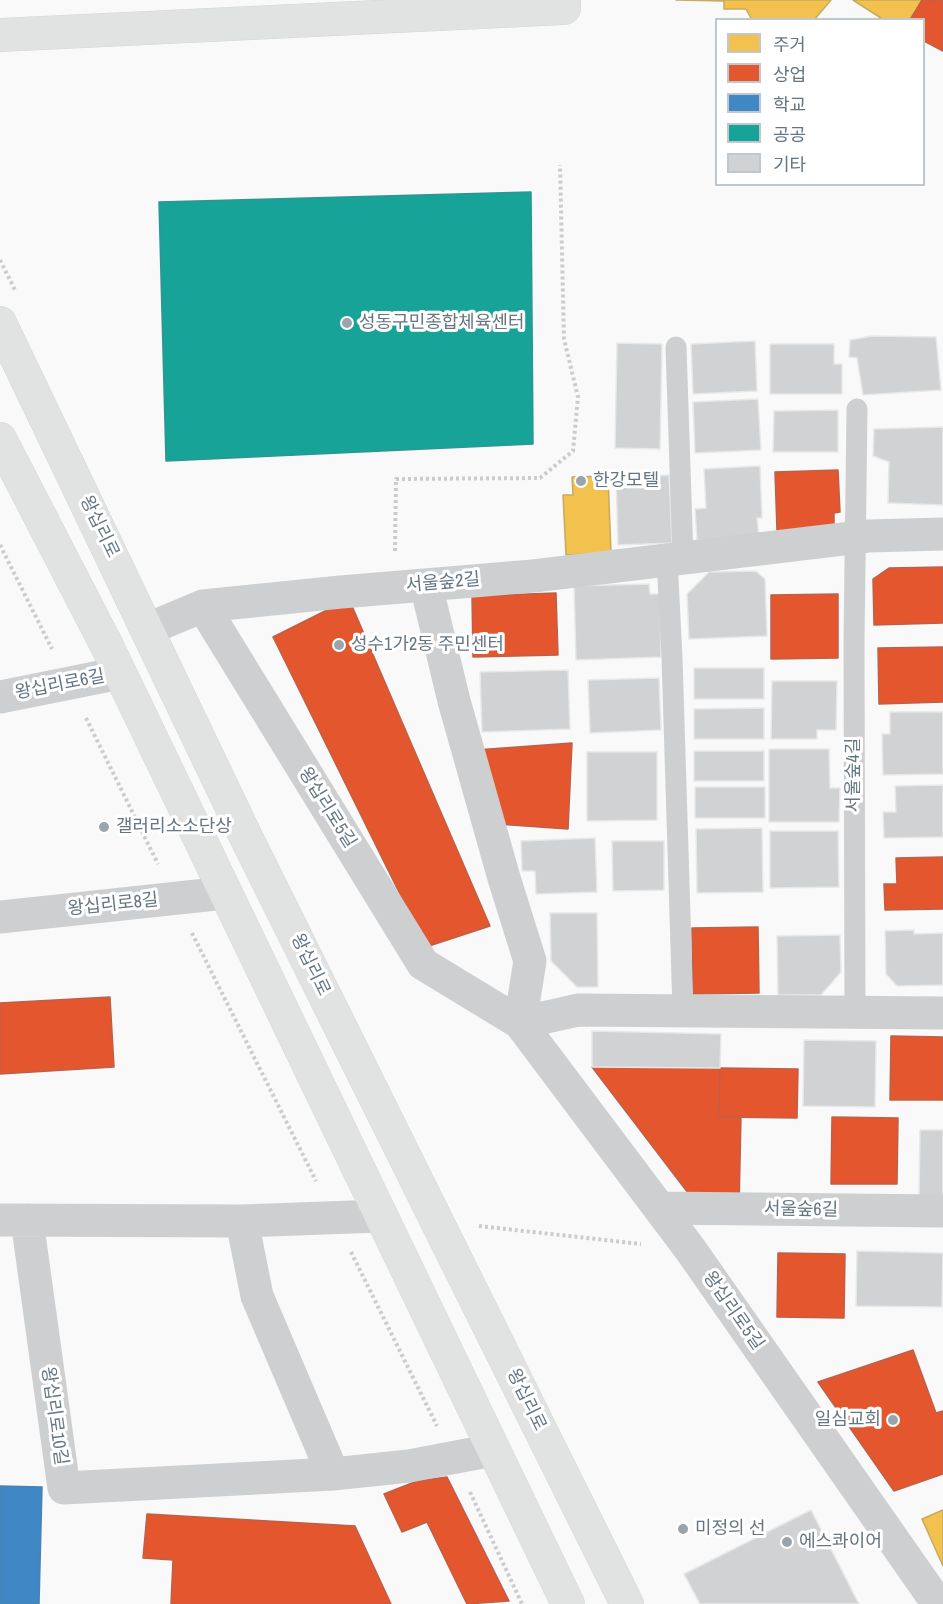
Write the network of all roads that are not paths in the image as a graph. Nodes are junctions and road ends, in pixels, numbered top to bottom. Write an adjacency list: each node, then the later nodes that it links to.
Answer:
1 (564, 0): 2 (main road)
2 (0, 34)
3 (0, 323): 12 (main road, 왕십리로)
4 (676, 347): 9 (lane)
5 (857, 409): 8 (lane)
6 (0, 439): 13 (main road)
7 (943, 534): 8 (street, 서울숲2길)
8 (856, 538): 9 (street, 서울숲2길); 18 (lane, 서울숲4길)
9 (675, 559): 10 (street, 서울숲2길); 17 (lane)
10 (411, 586): 11 (street, 서울숲2길); 20 (street)
11 (203, 606): 12 (street); 20 (street, 왕십리로5길)
12 (148, 629): 29 (main road, 왕십리로)
13 (120, 673): 14 (street, 왕십리로6길); 15 (main road)
14 (0, 697)
15 (225, 892): 16 (street, 왕십리로8길); 23 (main road)
16 (0, 917)
17 (683, 1011): 18 (street); 20 (street)
18 (855, 1012): 19 (street)
19 (943, 1013)
20 (520, 1023): 21 (street, 왕십리로5길)
21 (660, 1208): 22 (street, 서울숲6길); 30 (street, 왕십리로5길)
22 (943, 1211)
23 (380, 1216): 25 (street, 왕십리로10길); 26 (main road)
24 (13, 1220): 25 (street, 왕십리로10길); 27 (street, 왕십리로10길)
25 (242, 1221): 27 (street)
26 (493, 1450): 27 (street, 왕십리로10길); 28 (main road)
27 (333, 1474)
28 (568, 1604)
29 (627, 1604)
30 (938, 1604)

